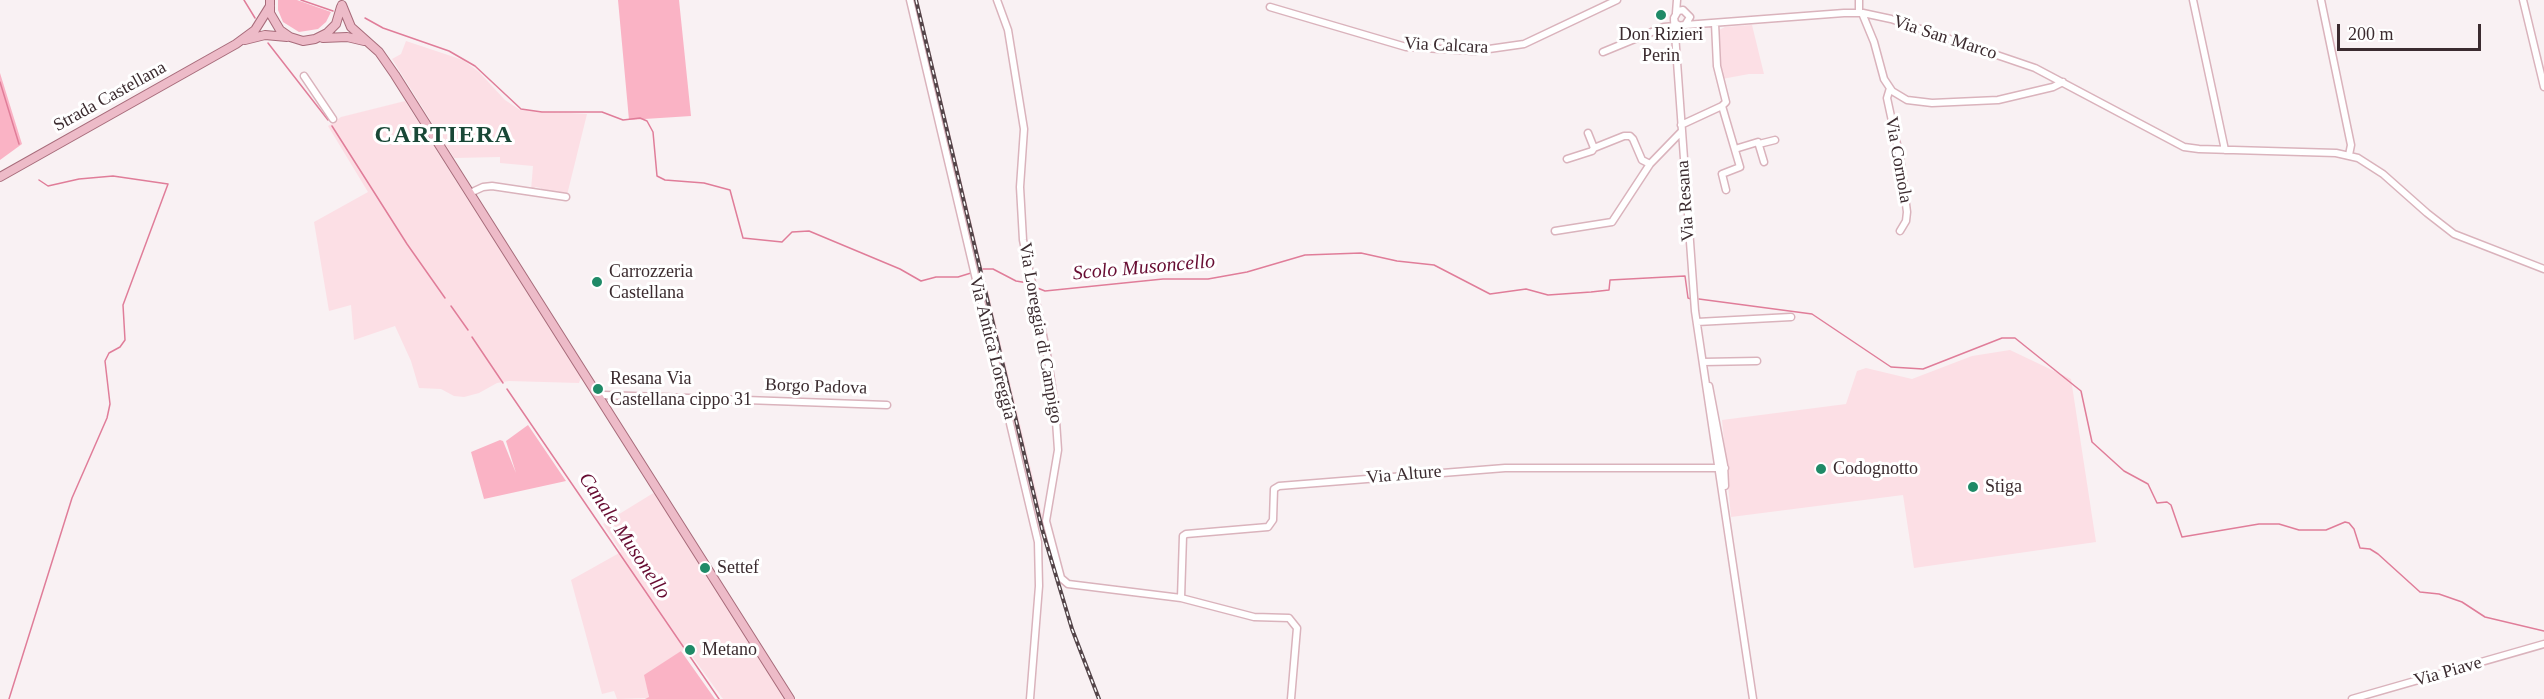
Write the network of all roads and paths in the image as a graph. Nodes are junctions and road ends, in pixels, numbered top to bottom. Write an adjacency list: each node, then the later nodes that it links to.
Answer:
1 (910, 0): 57 (street, Via Antica Loreggia)
2 (996, 0): 54 (street, Via Loreggia di Campigo)
3 (1617, 0): 11 (street, Via Calcara)
4 (1678, 0): 12 (street); 14 (street)
5 (1860, 0): 13 (street)
6 (2193, 0): 35 (street)
7 (2321, 0): 36 (street)
8 (2523, 0): 22 (street)
9 (341, 2): 18 (main road); 20 (main road)
10 (270, 3): 17 (main road); 19 (main road, Strada Castellana)
11 (1270, 7)
12 (1687, 13): 14 (street); 14 (street); 15 (street, Via San Marco)
13 (1861, 13): 16 (street, Via San Marco); 24 (street, Via San Marco); 26 (street, Via Cornola)
14 (1678, 22): 15 (street, Via San Marco); 21 (street); 29 (street, Via Resana)
15 (1706, 24): 16 (street, Via San Marco)
16 (1715, 24): 27 (street)
17 (290, 37): 18 (main road, Strada Castellana); 19 (main road, Strada Castellana)
18 (315, 39): 20 (main road)
19 (236, 44): 40 (main road, Strada Castellana)
20 (370, 44): 42 (main road)
21 (1603, 52)
22 (2541, 64): 25 (street)
23 (304, 76): 28 (street)
24 (2063, 82): 26 (street); 35 (street, Via San Marco)
25 (2544, 87)
26 (1890, 88): 45 (street, Via Cornola)
27 (1722, 106): 29 (street); 34 (street)
28 (333, 120)
29 (1681, 128): 39 (street); 48 (street, Via Resana)
30 (1588, 133): 33 (street)
31 (1775, 140): 32 (street)
32 (1759, 144): 34 (street); 38 (street)
33 (1594, 148): 37 (street); 39 (street)
34 (1735, 149): 41 (street)
35 (2225, 150): 36 (street, Via San Marco)
36 (2349, 156): 46 (street, Via San Marco)
37 (1567, 159)
38 (1764, 162)
39 (1650, 164): 44 (street)
40 (0, 177)
41 (1726, 190)
42 (470, 193): 43 (street); 51 (main road)
43 (566, 197)
44 (1555, 231)
45 (1900, 231)
46 (2544, 269)
47 (1791, 316): 48 (street)
48 (1697, 322): 50 (street, Via Resana)
49 (1757, 361): 50 (street)
50 (1703, 362): 53 (street, Via Resana)
51 (599, 396): 52 (street, Borgo Padova); 56 (main road)
52 (887, 405)
53 (1722, 468): 54 (street, Via Alture); 59 (street, Via Resana)
54 (1181, 598): 58 (street, Via Loreggia di Campigo)
55 (2544, 644): 60 (street, Via Piave)
56 (790, 699)
57 (1030, 699)
58 (1291, 699)
59 (1753, 699)
60 (2352, 699)

